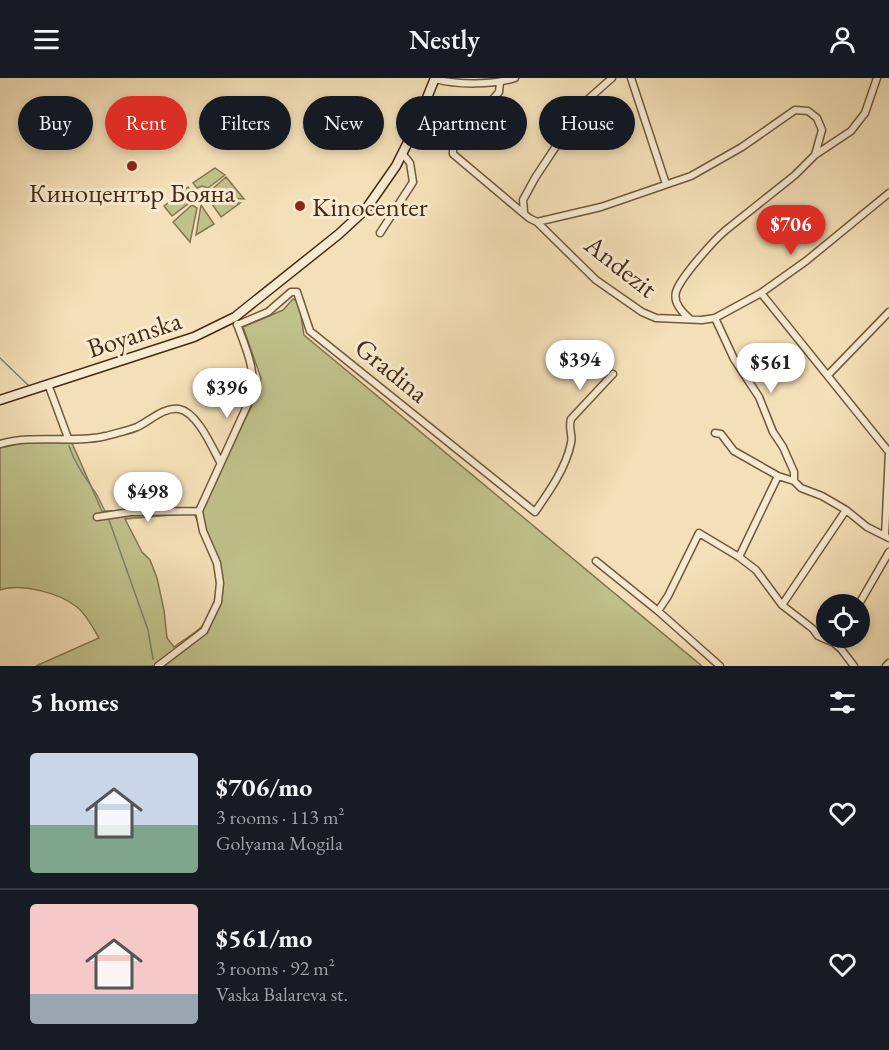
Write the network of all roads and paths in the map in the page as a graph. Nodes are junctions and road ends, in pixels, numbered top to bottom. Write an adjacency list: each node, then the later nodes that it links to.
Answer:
1 (435, 78): 6 (street); 7 (main road, Boyanska)
2 (515, 78): 6 (street)
3 (612, 78): 11 (street)
4 (631, 78): 9 (street)
5 (877, 78): 8 (street)
6 (500, 83): 11 (street)
7 (402, 153): 13 (street); 18 (main road, Boyanska)
8 (815, 156): 9 (street); 17 (street)
9 (666, 184): 12 (street)
10 (889, 193): 14 (street)
11 (524, 212): 12 (street, Andezit)
12 (537, 222): 17 (street, Andezit)
13 (380, 233)
14 (761, 292): 16 (street); 20 (street)
15 (889, 312): 20 (street)
16 (715, 318): 17 (street, Andezit); 29 (street)
17 (691, 319)
18 (236, 321): 19 (street, Gradina); 21 (main road, Boyanska); 27 (street)
19 (613, 374)
20 (828, 375): 26 (street)
21 (48, 384): 22 (main road, Boyanska); 24 (street)
22 (0, 400)
23 (715, 433): 28 (street)
24 (68, 438): 25 (street); 27 (street)
25 (0, 444)
26 (889, 452): 33 (street)
27 (220, 462): 31 (street)
28 (778, 476): 29 (street); 35 (street)
29 (794, 481): 30 (street)
30 (846, 510): 33 (street); 38 (street)
31 (199, 512): 32 (street); 42 (street)
32 (97, 517)
33 (887, 537)
34 (889, 552): 37 (street)
35 (739, 557): 38 (street); 39 (street)
36 (596, 561): 39 (street)
37 (865, 594)
38 (782, 605): 40 (street)
39 (657, 611): 43 (street)
40 (816, 633)
41 (842, 648): 44 (street)
42 (158, 666)
43 (720, 666)
44 (855, 666)

